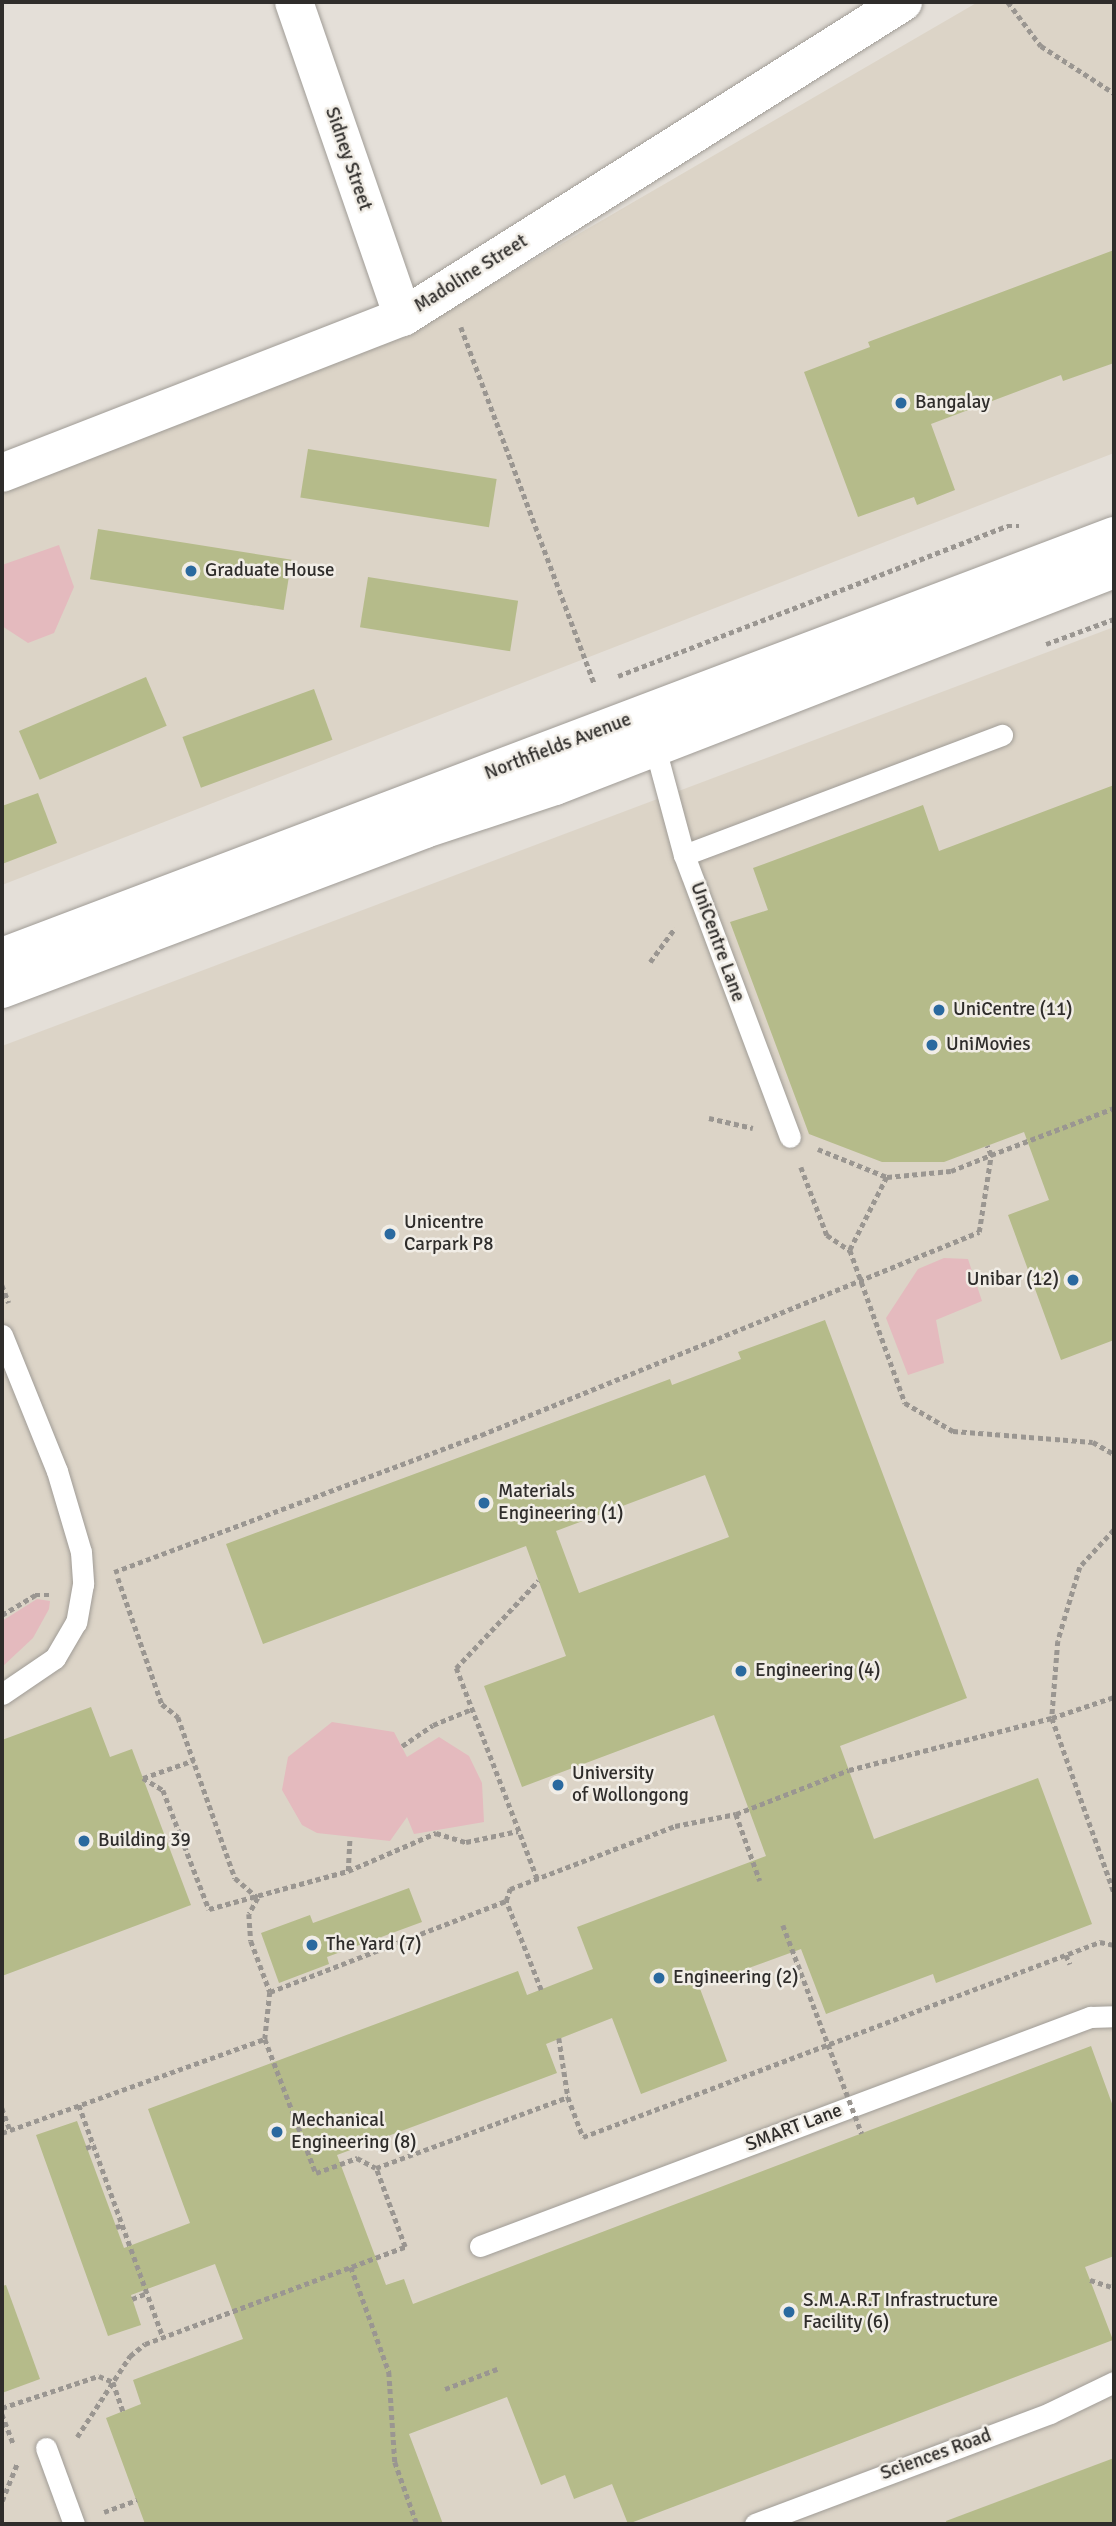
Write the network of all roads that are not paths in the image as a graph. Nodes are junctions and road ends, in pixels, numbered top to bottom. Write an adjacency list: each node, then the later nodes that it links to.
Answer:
1 (294, 2): 3 (main road, Sidney Street)
2 (903, 2): 3 (main road, Madoline Street)
3 (403, 317): 4 (main road, Madoline Street)
4 (2, 473)
5 (1114, 536): 10 (main road, Northfields Avenue)
6 (1114, 569): 8 (main road, Northfields Avenue)
7 (1002, 735): 9 (lane)
8 (654, 744): 9 (lane, UniCentre Lane); 11 (main road, Northfields Avenue)
9 (684, 855): 12 (lane, UniCentre Lane)
10 (2, 957)
11 (2, 989)
12 (790, 1137)
13 (2, 1335): 14 (lane)
14 (2, 1694)
15 (1111, 2014): 16 (lane, SMART Lane)
16 (480, 2246)
17 (1114, 2382): 20 (lane, Sciences Road)
18 (46, 2448): 19 (lane)
19 (75, 2524)
20 (755, 2524)

